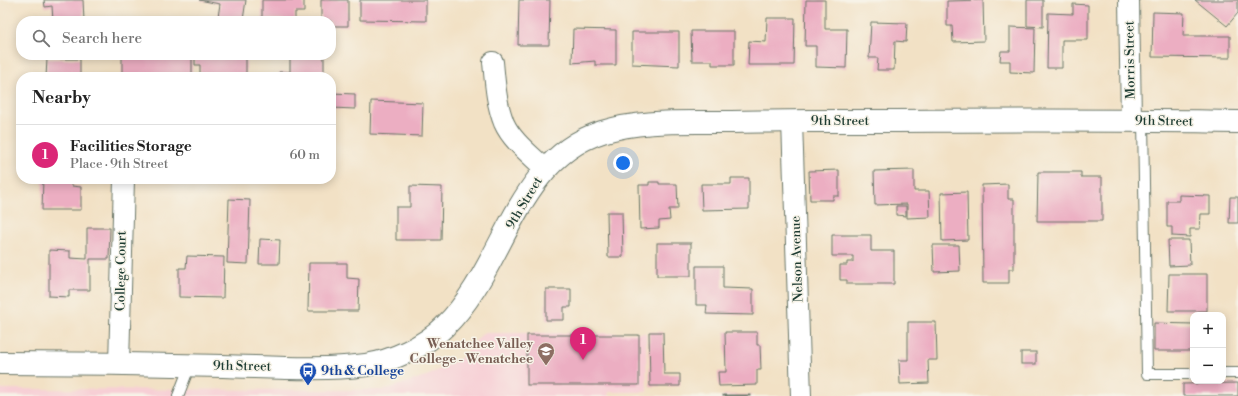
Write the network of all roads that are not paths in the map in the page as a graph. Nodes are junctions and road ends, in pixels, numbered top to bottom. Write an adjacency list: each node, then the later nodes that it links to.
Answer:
1 (1129, 0): 3 (street, Morris Street)
2 (493, 62): 6 (street)
3 (1137, 120): 4 (street, 9th Street); 5 (street, 9th Street); 13 (lane)
4 (792, 121): 6 (street, 9th Street); 15 (street, Nelson Avenue)
5 (1238, 122)
6 (545, 169): 10 (street, 9th Street)
7 (124, 184): 9 (street, College Court)
8 (0, 363): 9 (street, 9th Street)
9 (119, 364): 10 (street, 9th Street)
10 (190, 365): 14 (lane)
11 (1226, 373): 12 (lane)
12 (1238, 373)
13 (1190, 374)
14 (178, 396)
15 (802, 396)

